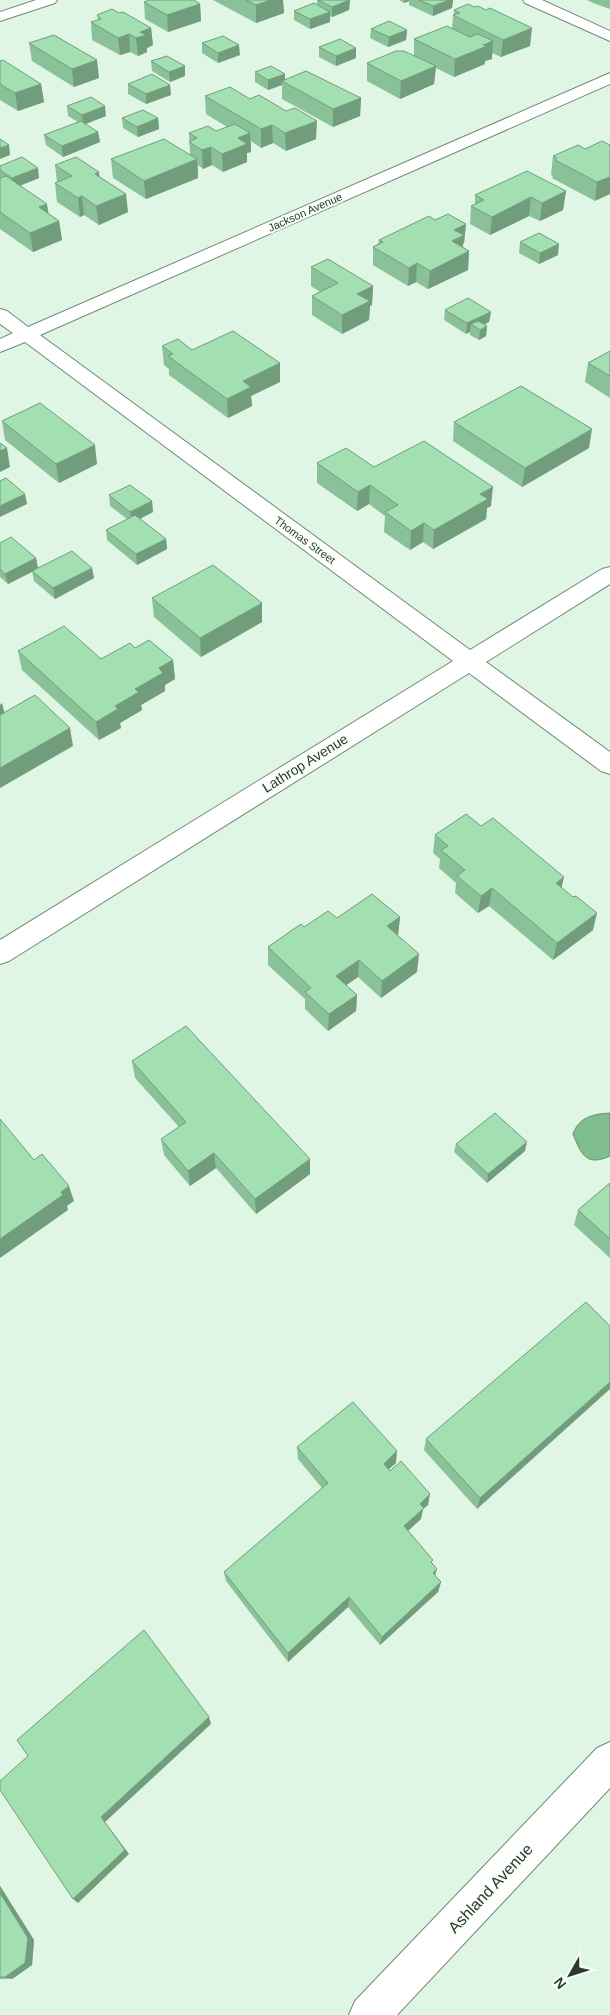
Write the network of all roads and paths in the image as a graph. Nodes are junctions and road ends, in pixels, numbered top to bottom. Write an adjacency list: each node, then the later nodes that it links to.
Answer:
1 (50, 0): 3 (street)
2 (530, 0): 4 (street)
3 (0, 17)
4 (610, 36)
5 (610, 78): 7 (street, Jackson Avenue)
6 (0, 315): 7 (street, Thomas Street)
7 (26, 334): 8 (street, Jackson Avenue); 10 (street, Thomas Street)
8 (0, 346)
9 (610, 574): 10 (street, Lathrop Avenue)
10 (470, 661): 11 (street, Thomas Street); 12 (street, Lathrop Avenue)
11 (610, 765)
12 (0, 952)
13 (610, 1761): 14 (street, Ashland Avenue)
14 (369, 2015)

